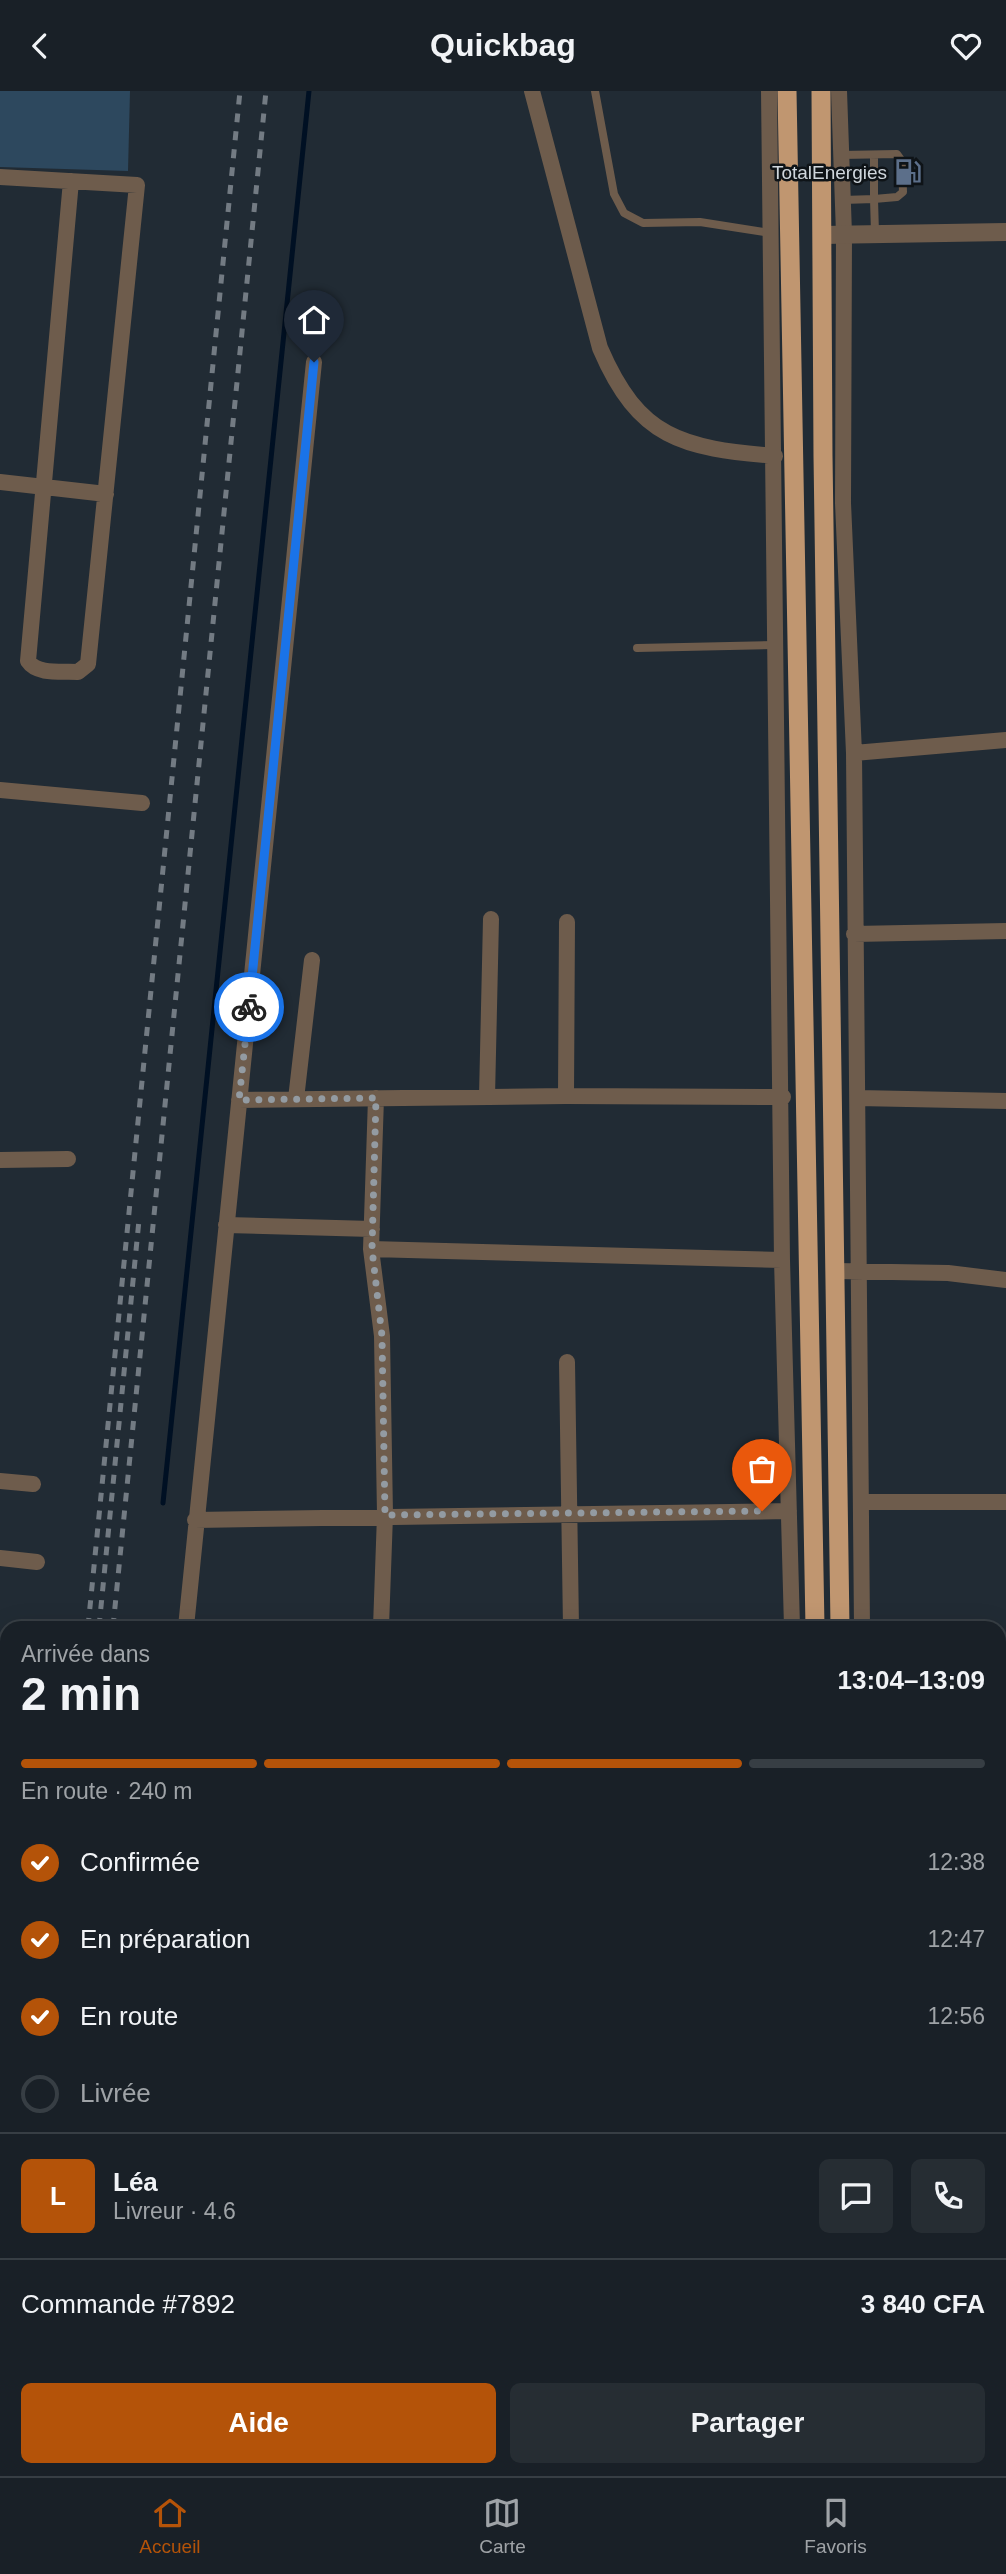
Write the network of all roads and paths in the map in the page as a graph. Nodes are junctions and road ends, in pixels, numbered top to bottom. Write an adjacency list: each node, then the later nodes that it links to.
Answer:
1 (532, 91): 19 (street)
2 (595, 91): 14 (lane)
3 (769, 91): 14 (street)
4 (787, 91): 19 (highway)
5 (821, 91): 17 (highway)
6 (839, 91): 7 (street)
7 (841, 155): 8 (lane); 12 (street)
8 (874, 155): 11 (lane); 11 (lane)
9 (0, 177): 10 (street)
10 (71, 181): 22 (street); 23 (street)
11 (874, 199): 12 (lane); 15 (lane)
12 (843, 200): 16 (street)
13 (1006, 232): 15 (street)
14 (770, 233): 19 (street)
15 (875, 233): 16 (street)
16 (844, 234): 17 (street); 27 (street)
17 (822, 235): 20 (highway)
18 (314, 362): 40 (street)
19 (784, 456): 20 (highway); 24 (street); 67 (highway)
20 (823, 456): 49 (highway)
21 (0, 482): 22 (street)
22 (43, 487): 23 (street); 23 (street)
23 (106, 494)
24 (775, 645): 25 (lane); 37 (street)
25 (637, 648)
26 (1006, 740): 27 (street)
27 (854, 753): 33 (street)
28 (0, 790): 29 (street)
29 (142, 803)
30 (491, 919): 36 (street)
31 (567, 922): 35 (street)
32 (1006, 932): 33 (street)
33 (854, 934): 39 (street)
34 (312, 960): 41 (street)
35 (566, 1096): 36 (street); 37 (street)
36 (488, 1097): 38 (street)
37 (783, 1097): 48 (street)
38 (376, 1098): 41 (street); 46 (street)
39 (858, 1098): 42 (street); 50 (street)
40 (239, 1100): 41 (street); 45 (street)
41 (296, 1100)
42 (1006, 1101)
43 (0, 1160): 44 (street)
44 (68, 1160)
45 (226, 1225): 46 (street); 60 (street)
46 (372, 1229): 47 (street)
47 (372, 1249): 48 (street); 59 (street)
48 (782, 1259): 57 (street)
49 (836, 1271): 50 (street); 68 (highway)
50 (859, 1272): 51 (street); 55 (street)
51 (1006, 1280)
52 (566, 1362): 58 (street)
53 (0, 1481): 54 (street)
54 (33, 1484)
55 (862, 1502): 56 (street); 69 (street)
56 (1006, 1502)
57 (789, 1511): 58 (street); 66 (street)
58 (569, 1513): 59 (street); 65 (street)
59 (385, 1515): 60 (street); 64 (street)
60 (195, 1520): 63 (street)
61 (0, 1558): 62 (street)
62 (37, 1562)
63 (187, 1621)
64 (381, 1621)
65 (571, 1621)
66 (792, 1621)
67 (815, 1621)
68 (840, 1621)
69 (862, 1621)

